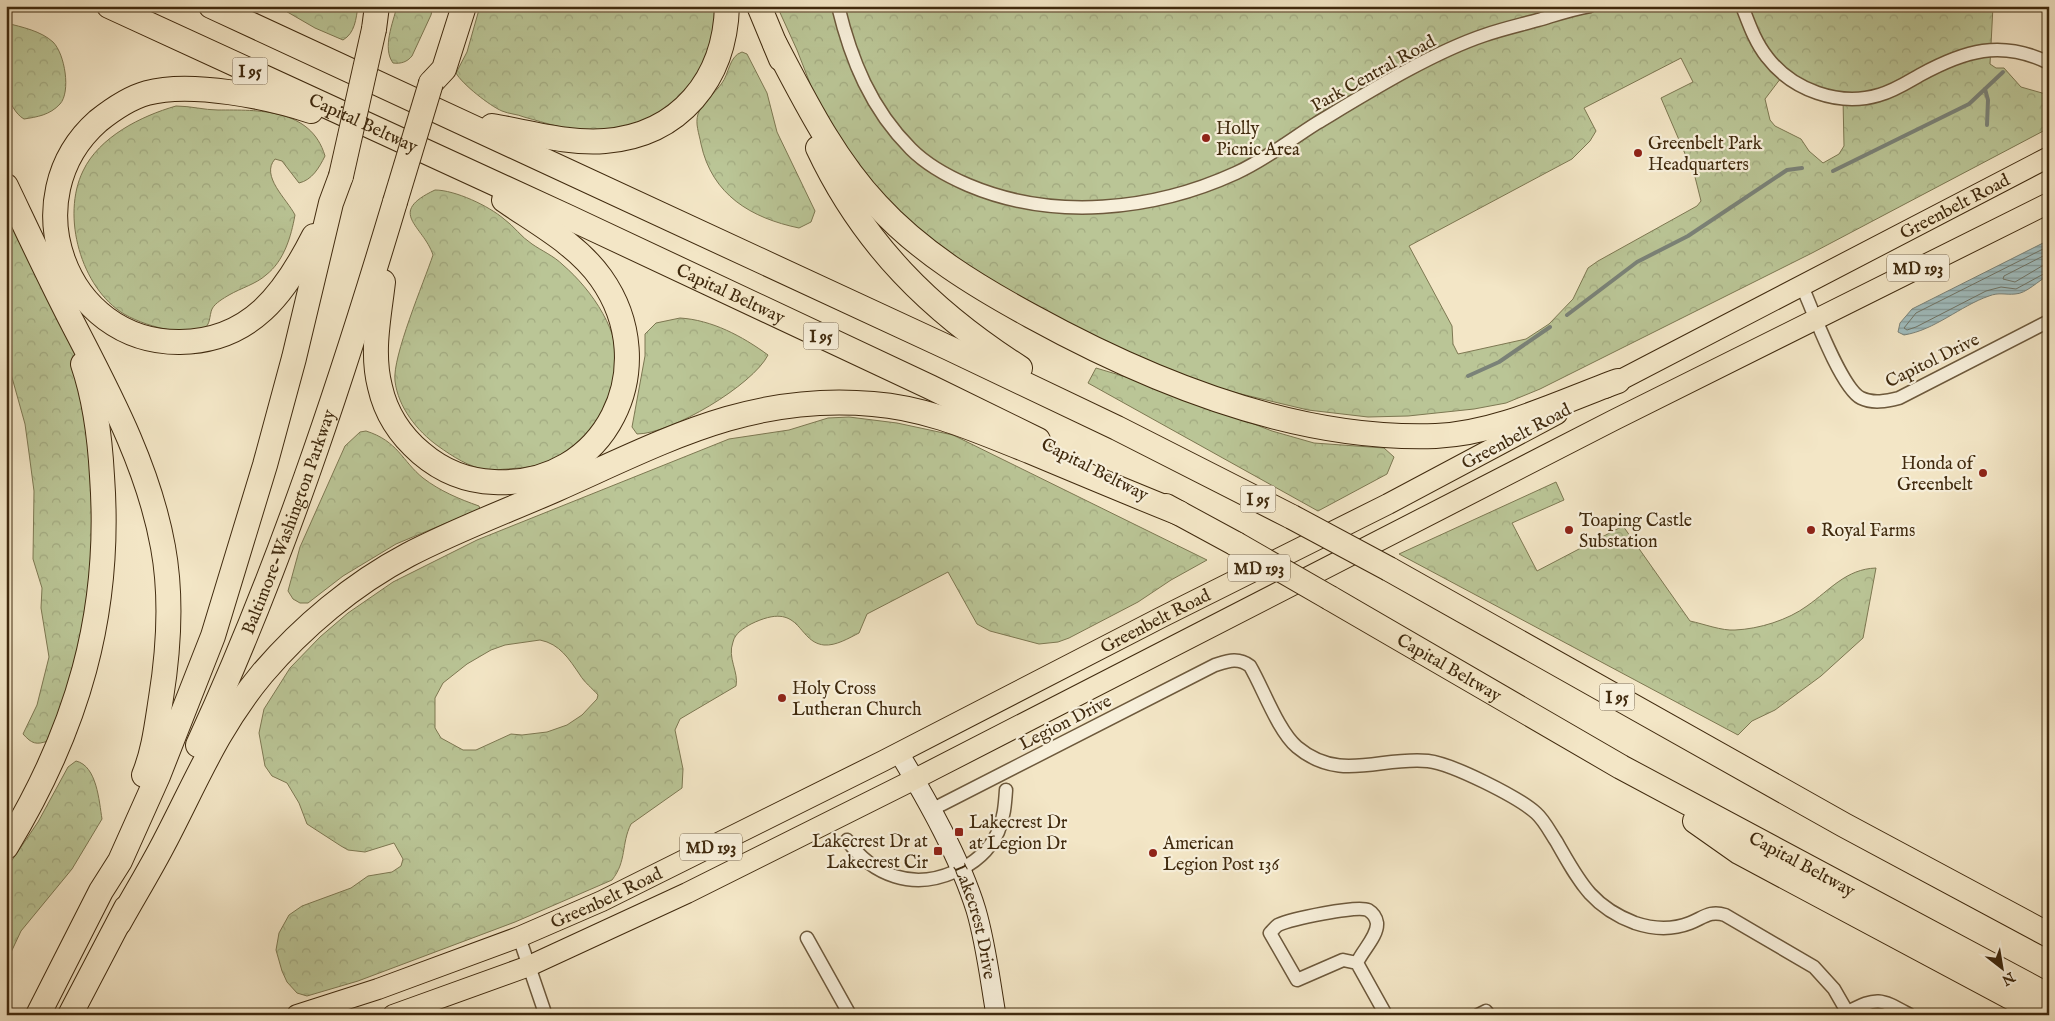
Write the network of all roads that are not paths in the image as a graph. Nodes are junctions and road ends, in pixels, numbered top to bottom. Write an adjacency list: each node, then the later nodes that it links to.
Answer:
1 (109, 6): 17 (highway, Capital Beltway / I 95)
2 (212, 6): 13 (highway, I 95)
3 (240, 6): 13 (highway)
4 (452, 6): 15 (highway, Baltimore-Washington Parkway)
5 (464, 6): 15 (highway)
6 (727, 6): 16 (highway)
7 (758, 6): 12 (highway)
8 (838, 6): 9 (street, Park Central Road)
9 (1590, 6)
10 (1742, 6): 14 (street)
11 (376, 18): 21 (highway, Baltimore-Washington Parkway, bridge)
12 (775, 44): 28 (highway); 29 (highway)
13 (331, 61): 16 (highway, I 95)
14 (2049, 63)
15 (431, 83): 23 (highway, Baltimore-Washington Parkway, bridge)
16 (462, 122): 29 (highway, I 95)
17 (391, 137): 19 (highway, Capital Beltway / I 95); 21 (highway)
18 (2049, 157): 24 (main road, Greenbelt Road / MD 193)
19 (457, 168): 23 (highway); 30 (highway, Capital Beltway / I 95)
20 (6, 186): 25 (highway)
21 (331, 203): 40 (highway, Baltimore-Washington Parkway)
22 (2049, 203): 26 (main road, Greenbelt Road / MD 193)
23 (393, 211): 42 (highway, Baltimore-Washington Parkway)
24 (1802, 286): 26 (street, Capitol Drive); 28 (main road, Greenbelt Road / MD 193)
25 (60, 298): 38 (highway); 40 (highway)
26 (1816, 319): 27 (street, Capitol Drive); 33 (main road, Greenbelt Road / MD 193)
27 (2049, 321)
28 (1618, 381): 31 (main road, Greenbelt Road / MD 193)
29 (1117, 428): 36 (highway, I 95, bridge)
30 (1180, 513): 32 (highway, Capital Beltway / I 95, bridge); 42 (highway)
31 (899, 753): 33 (street, Lakecrest Drive); 44 (main road, Greenbelt Road / MD 193)
32 (1621, 767): 49 (highway, Capital Beltway / I 95); 63 (highway)
33 (915, 779): 35 (street, Lakecrest Drive); 47 (main road, Greenbelt Road / MD 193)
34 (1006, 790): 39 (street)
35 (931, 810): 39 (street, Lakecrest Drive); 50 (street, Legion Drive)
36 (1844, 825): 41 (highway); 43 (highway, I 95)
37 (847, 840): 39 (street)
38 (6, 848)
39 (959, 870): 58 (street, Lakecrest Drive)
40 (101, 892): 51 (highway, Baltimore-Washington Parkway)
41 (2049, 921)
42 (119, 922): 52 (highway, Baltimore-Washington Parkway)
43 (2049, 935)
44 (520, 936): 47 (street); 53 (main road, Greenbelt Road / MD 193)
45 (807, 938): 57 (street)
46 (1357, 963): 46 (street); 59 (street)
47 (529, 966): 48 (main road, Greenbelt Road / MD 193); 56 (street)
48 (470, 988): 54 (main road, Greenbelt Road / MD 193); 55 (main road)
49 (2049, 996)
50 (1849, 1013): 62 (street)
51 (38, 1015)
52 (70, 1015)
53 (297, 1015)
54 (393, 1015)
55 (424, 1015)
56 (542, 1015)
57 (850, 1015)
58 (996, 1015)
59 (1386, 1015)
60 (1478, 1015): 61 (street)
61 (1489, 1015)
62 (1910, 1015)
63 (2044, 1015)

